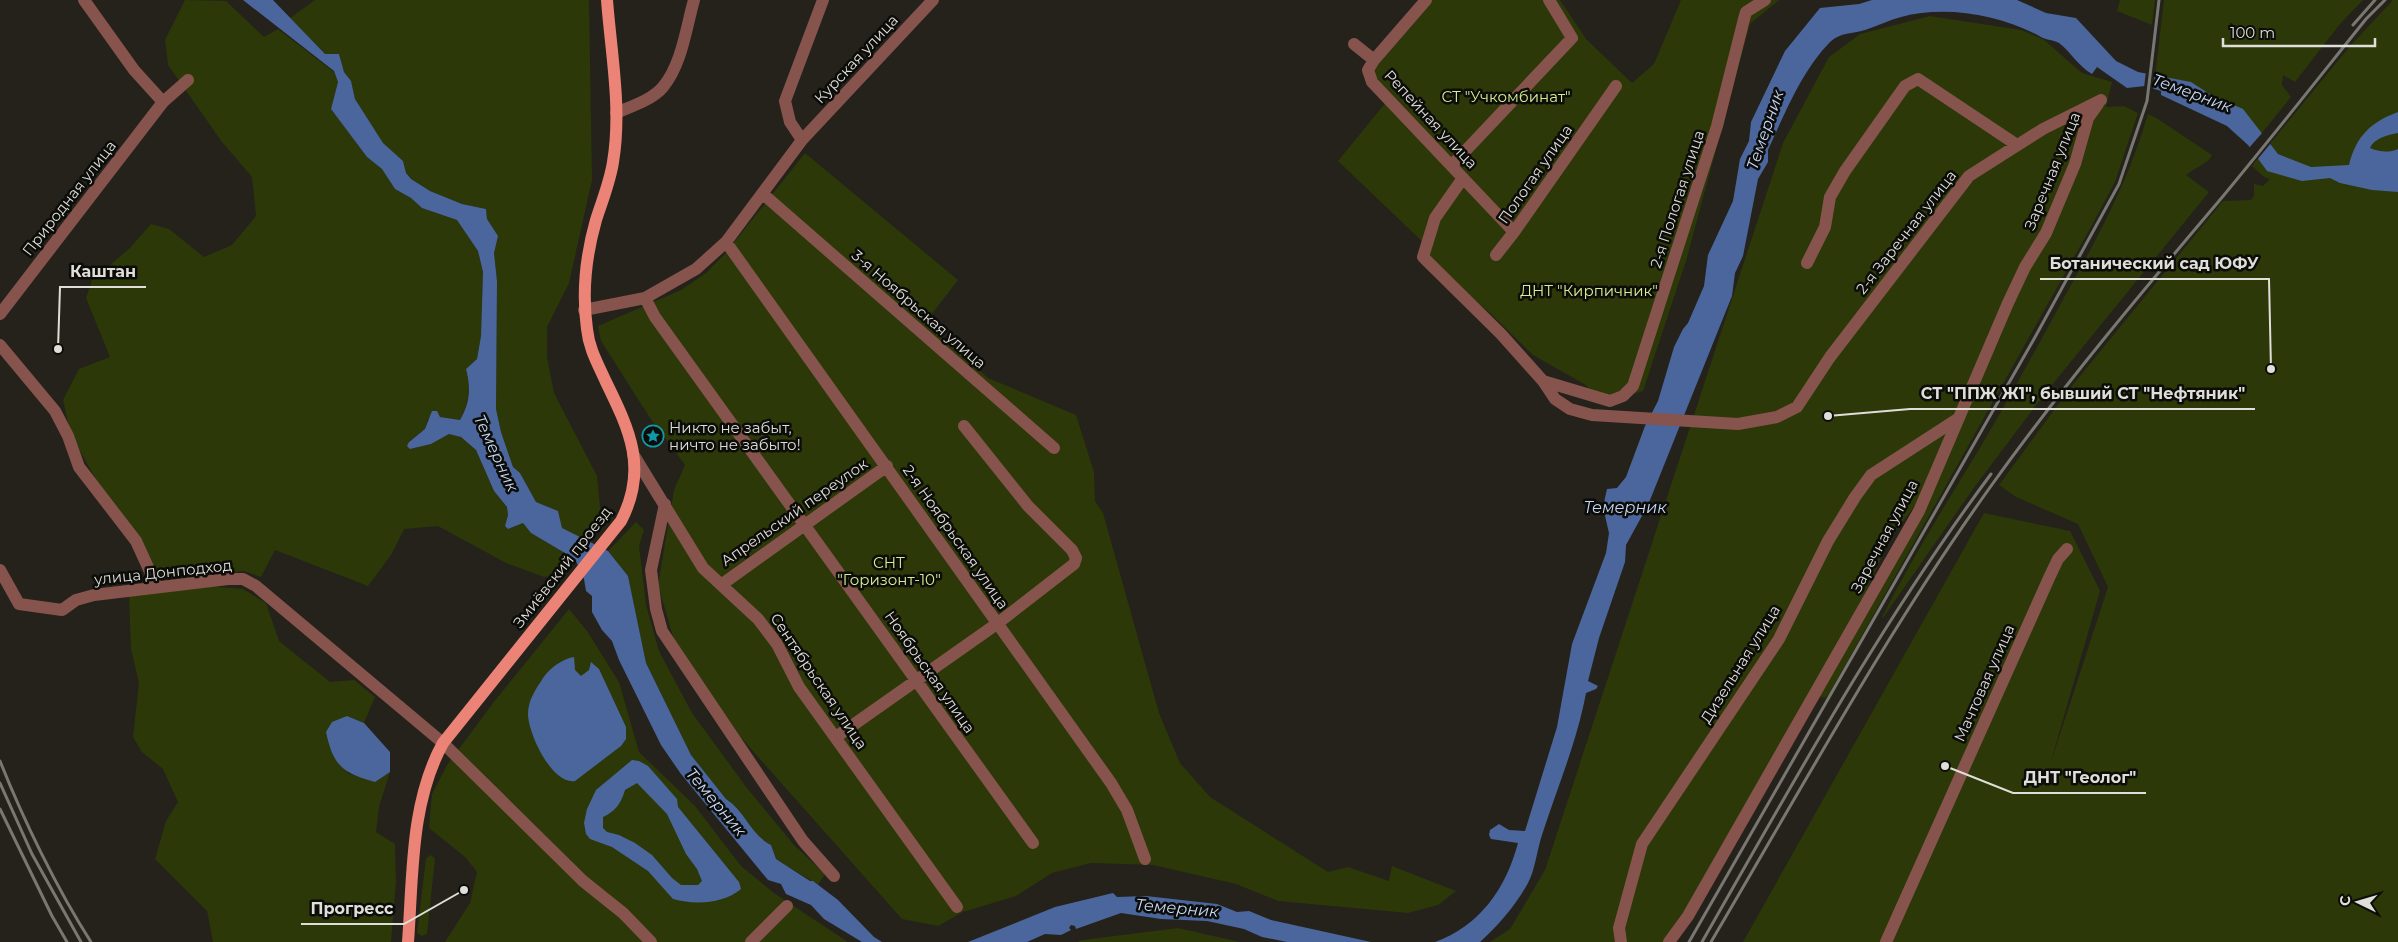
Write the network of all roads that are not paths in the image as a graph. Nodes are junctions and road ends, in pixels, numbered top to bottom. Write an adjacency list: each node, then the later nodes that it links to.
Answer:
1 (84, 0): 14 (street)
2 (607, 0): 15 (main road, Змиёвский проезд)
3 (694, 0): 15 (street)
4 (823, 0): 16 (street)
5 (933, 0): 16 (street, Курская улица)
6 (1426, 0): 10 (street, Репейная улица)
7 (1549, 0): 18 (street)
8 (1765, 0): 29 (street, 2-я Пологая улица)
9 (1354, 44): 10 (street)
10 (1374, 60): 18 (street, Репейная улица)
11 (188, 80): 14 (street, Природная улица)
12 (1616, 86): 21 (street, Пологая улица)
13 (2101, 100): 17 (street, 2-я Заречная улица); 30 (street, Заречная улица)
14 (163, 102): 27 (street, Природная улица)
15 (616, 113): 26 (main road, Змиёвский проезд)
16 (802, 140): 20 (street, Курская улица)
17 (2018, 145): 24 (street); 29 (street, 2-я Заречная улица)
18 (1452, 165): 19 (street, Репейная улица)
19 (1463, 178): 21 (street, Репейная улица); 29 (street)
20 (763, 194): 22 (street, Курская улица); 32 (street, 3-я Ноябрьская улица)
21 (1514, 232): 23 (street, Пологая улица)
22 (726, 242): 25 (street, Курская улица); 34 (street, 2-я Ноябрьская улица)
23 (1496, 255)
24 (1807, 263)
25 (645, 298): 26 (street, Курская улица); 36 (street, Ноябрьская улица)
26 (584, 310): 33 (main road, Змиёвский проезд)
27 (0, 314)
28 (0, 345): 40 (street)
29 (1543, 381)
30 (1959, 418): 53 (street, Дизельная улица); 54 (street, Заречная улица)
31 (964, 426): 41 (street)
32 (1054, 448)
33 (633, 454): 35 (street, Сентябрьская улица); 44 (main road, Змиёвский проезд)
34 (887, 466): 36 (street, Апрельский переулок); 41 (street, 2-я Ноябрьская улица)
35 (665, 504): 39 (street, Сентябрьская улица); 47 (street)
36 (805, 524): 39 (street, Апрельский переулок); 42 (street, Ноябрьская улица)
37 (2067, 549): 55 (street, Мачтовая улица)
38 (0, 570): 40 (street, улица Донподход)
39 (721, 584): 43 (street, Сентябрьская улица)
40 (157, 587): 44 (street, улица Донподход)
41 (998, 623): 42 (street); 46 (street, 2-я Ноябрьская улица)
42 (917, 680): 43 (street); 45 (street, Ноябрьская улица)
43 (836, 738): 49 (street, Сентябрьская улица)
44 (443, 743): 50 (main road, Змиёвский проезд); 51 (street, улица Донподход)
45 (1033, 844)
46 (1145, 858)
47 (834, 876)
48 (787, 906): 52 (street)
49 (957, 907)
50 (408, 942)
51 (651, 942)
52 (751, 942)
53 (1621, 942)
54 (1669, 942)
55 (1886, 942)

